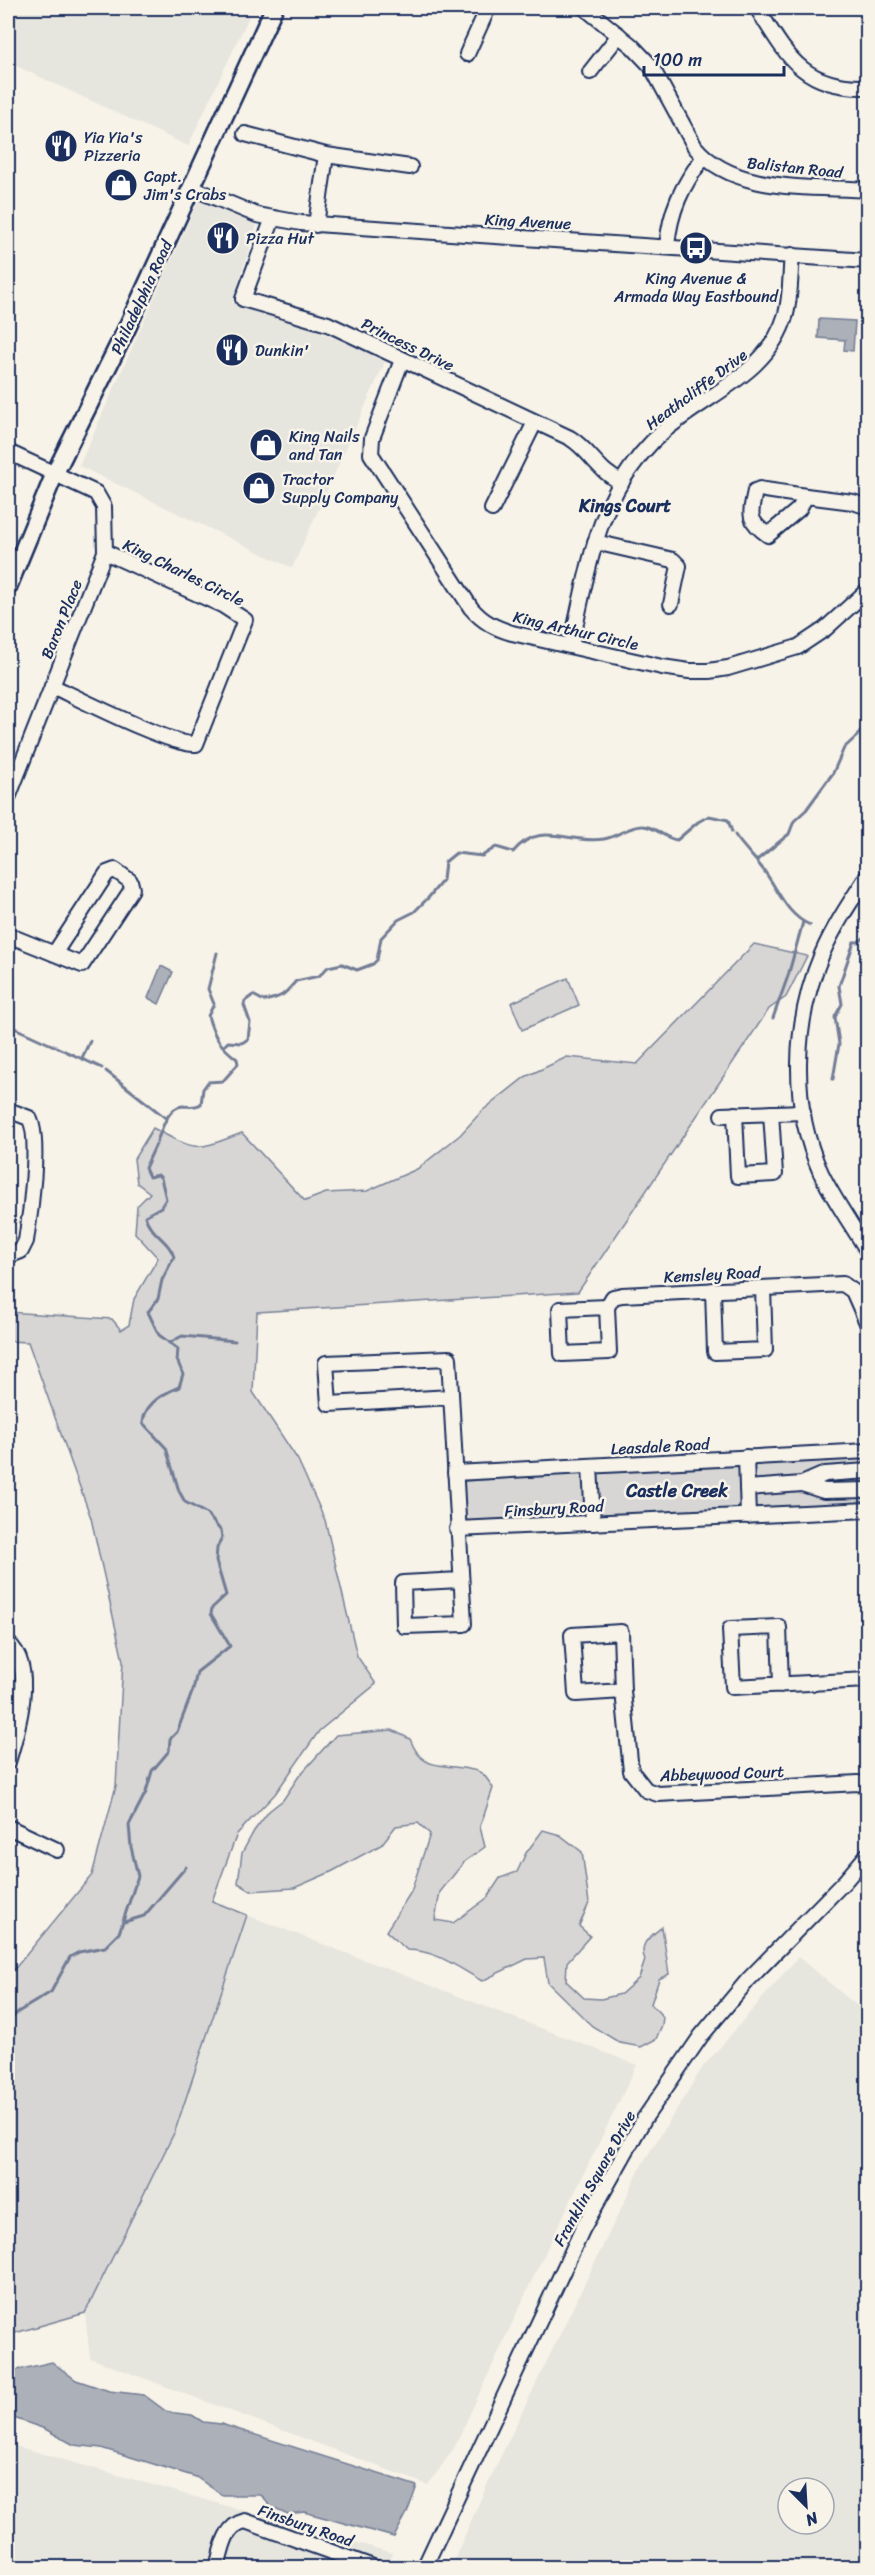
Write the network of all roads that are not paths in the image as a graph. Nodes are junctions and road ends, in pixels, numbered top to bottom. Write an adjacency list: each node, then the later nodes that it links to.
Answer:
1 (274, 8): 13 (main road, Philadelphia Road)
2 (488, 8): 6 (street)
3 (585, 8): 5 (street, Balistan Road)
4 (757, 8): 8 (street)
5 (619, 35): 7 (street); 11 (street, Balistan Road)
6 (467, 54)
7 (590, 72)
8 (867, 87)
9 (245, 134): 10 (street)
10 (326, 155): 12 (street); 16 (street)
11 (704, 157): 14 (street, Balistan Road); 17 (street)
12 (410, 167)
13 (192, 188): 15 (street, King Avenue); 23 (main road, Philadelphia Road)
14 (867, 190)
15 (273, 218): 16 (street, King Avenue); 20 (street, Princess Drive)
16 (316, 225): 17 (street, King Avenue)
17 (668, 246): 18 (street, King Avenue)
18 (792, 255): 19 (street, King Avenue); 24 (street, Heathcliffe Drive)
19 (867, 261)
20 (402, 360): 21 (street, Princess Drive); 33 (street, King Arthur Circle)
21 (535, 422): 24 (street, Princess Drive); 27 (street)
22 (8, 452): 23 (street)
23 (55, 473): 29 (street, Baron Place); 30 (main road, Philadelphia Road)
24 (622, 482): 28 (street, Heathcliffe Drive)
25 (806, 496): 26 (street)
26 (867, 507)
27 (492, 509)
28 (595, 543): 32 (street); 33 (street, Heathcliffe Drive)
29 (105, 552): 34 (street, Baron Place); 34 (street, King Charles Circle)
30 (8, 587)
31 (867, 590): 33 (street, King Arthur Circle)
32 (671, 604)
33 (571, 645)
34 (52, 686): 35 (street, Baron Place)
35 (8, 798)
36 (867, 875): 40 (street)
37 (8, 935): 38 (street)
38 (54, 954): 38 (street)
39 (8, 1110): 43 (street)
40 (803, 1112): 41 (street); 42 (street)
41 (771, 1113): 41 (street)
42 (867, 1252)
43 (8, 1256)
44 (763, 1288): 45 (street, Kemsley Road); 45 (street); 46 (street, Kemsley Road)
45 (712, 1290): 47 (street, Kemsley Road)
46 (864, 1303): 48 (street)
47 (607, 1307): 47 (street, Kemsley Road)
48 (867, 1325)
49 (451, 1397): 49 (street); 54 (street)
50 (867, 1450): 51 (street, Leasdale Road)
51 (746, 1457): 52 (street, Leasdale Road); 56 (street)
52 (590, 1466): 54 (street, Leasdale Road); 60 (street)
53 (867, 1471): 55 (street)
54 (454, 1473): 61 (street)
55 (802, 1484): 56 (street); 57 (street)
56 (747, 1488): 59 (street)
57 (867, 1490)
58 (867, 1510): 59 (street, Finsbury Road)
59 (748, 1516): 60 (street, Finsbury Road)
60 (593, 1523): 61 (street, Finsbury Road)
61 (458, 1530): 62 (street)
62 (460, 1580): 62 (street)
63 (8, 1643): 67 (street)
64 (867, 1680): 65 (street)
65 (781, 1685): 65 (street)
66 (623, 1691): 66 (street, Abbeywood Court); 68 (street, Abbeywood Court)
67 (8, 1762)
68 (867, 1786)
69 (8, 1827): 70 (street)
70 (57, 1850)
71 (867, 1854): 74 (street, Franklin Square Drive)
72 (217, 2568): 73 (street, Finsbury Road)
73 (376, 2568)
74 (424, 2568)

